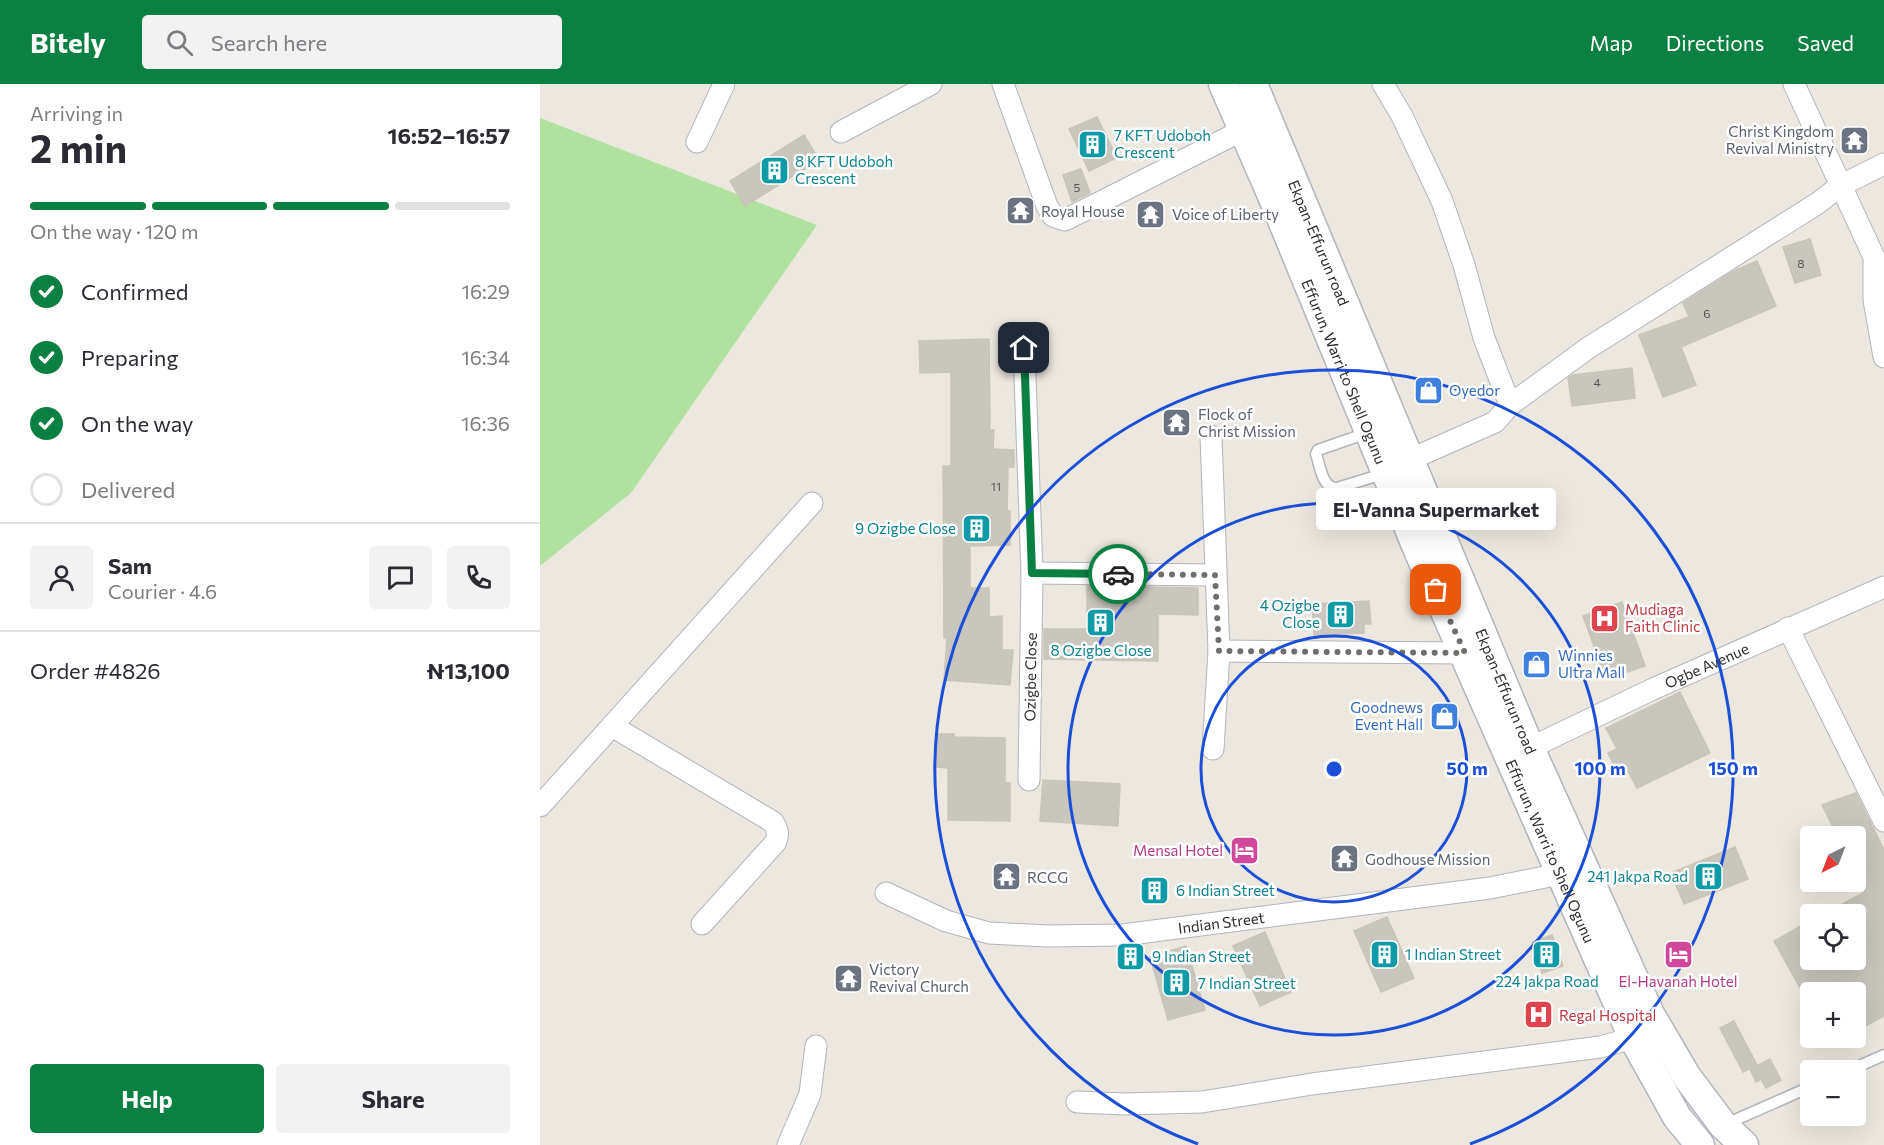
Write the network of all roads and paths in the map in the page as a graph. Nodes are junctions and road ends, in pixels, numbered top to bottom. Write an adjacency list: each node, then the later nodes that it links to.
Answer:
1 (724, 84): 10 (street)
2 (931, 84): 9 (street)
3 (1003, 84): 8 (street)
4 (1223, 84): 8 (main road, Effurun, Warri to Shell Ogunu)
5 (1253, 84): 18 (main road, Ekpan-Effurun road)
6 (1383, 84): 15 (street)
7 (1794, 84): 12 (street)
8 (1243, 130): 16 (main road, Effurun, Warri to Shell Ogunu)
9 (841, 132)
10 (697, 142)
11 (1884, 164): 12 (street)
12 (1840, 186): 14 (street); 15 (street)
13 (1024, 348): 20 (street, Ozigbe Close)
14 (1884, 357)
15 (1510, 405): 18 (street)
16 (1369, 432): 18 (main road, Effurun, Warri to Shell Ogunu); 18 (lane)
17 (1211, 436): 21 (street)
18 (1398, 466): 25 (main road, Effurun, Warri to Shell Ogunu); 27 (main road, Ekpan-Effurun road)
19 (812, 503): 26 (street)
20 (1032, 573): 21 (street); 29 (street, Ozigbe Close)
21 (1215, 575): 24 (street)
22 (1884, 587): 23 (street, Ogbe Avenue)
23 (1788, 628): 27 (street, Ogbe Avenue); 31 (street)
24 (1219, 651): 25 (street); 28 (street)
25 (1465, 653): 32 (main road, Effurun, Warri to Shell Ogunu)
26 (612, 726): 30 (street); 34 (street)
27 (1530, 748): 41 (main road, Ekpan-Effurun road)
28 (1213, 749)
29 (1029, 780)
30 (540, 806)
31 (1884, 821)
32 (1560, 874): 33 (street, Indian Street); 35 (main road, Effurun, Warri to Shell Ogunu)
33 (886, 893)
34 (702, 924)
35 (1633, 1038): 40 (street); 43 (main road, Effurun, Warri to Shell Ogunu)
36 (816, 1046): 42 (street)
37 (1884, 1055): 38 (lane)
38 (1866, 1063)
39 (1800, 1091): 41 (lane)
40 (1077, 1102)
41 (1723, 1125): 44 (main road, Ekpan-Effurun road)
42 (788, 1145)
43 (1700, 1145)
44 (1744, 1145)

